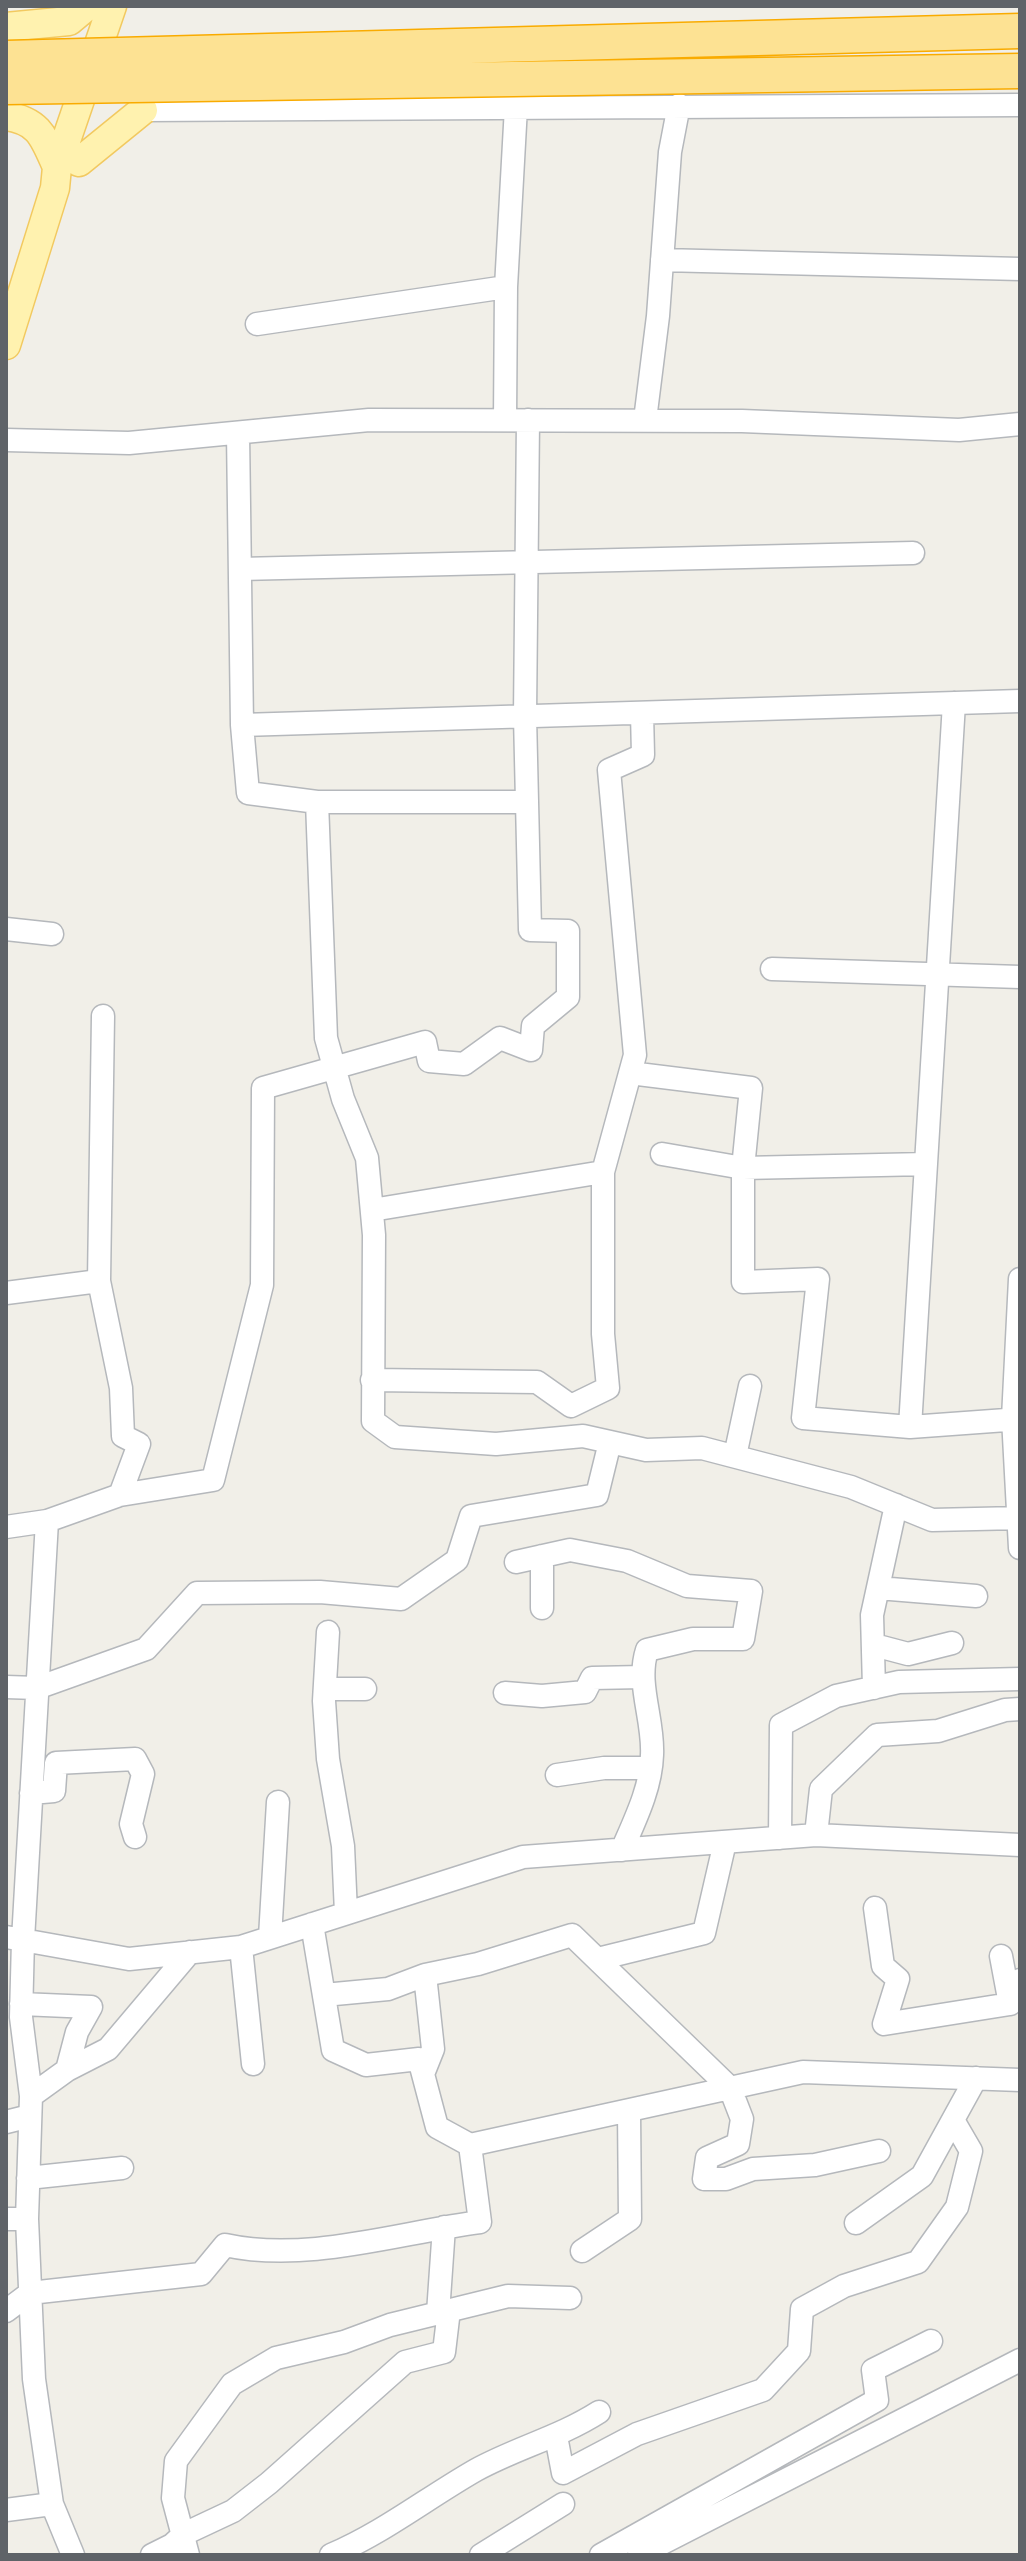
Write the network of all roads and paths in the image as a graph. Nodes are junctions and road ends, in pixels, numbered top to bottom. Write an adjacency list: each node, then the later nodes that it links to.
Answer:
1 (112, 6): 9 (main road)
2 (131, 6): 9 (main road)
3 (78, 14): 4 (main road)
4 (6, 27)
5 (1020, 31): 6 (highway, bridge)
6 (6, 58)
7 (1020, 71): 8 (highway, bridge)
8 (6, 87)
9 (88, 104): 15 (main road)
10 (679, 105): 11 (street); 12 (street); 16 (street)
11 (1020, 105)
12 (516, 107): 13 (street); 18 (street)
13 (143, 110): 15 (main road)
14 (6, 116): 15 (main road)
15 (64, 172): 20 (main road)
16 (662, 260): 17 (street); 23 (street)
17 (1020, 269)
18 (506, 287): 19 (street); 21 (street)
19 (257, 324)
20 (6, 345)
21 (505, 420): 22 (street); 25 (street)
22 (528, 420): 23 (street); 28 (street)
23 (645, 420): 24 (street)
24 (1020, 424)
25 (238, 433): 26 (street); 29 (street)
26 (6, 440)
27 (913, 553): 28 (street)
28 (527, 562): 29 (street); 33 (street)
29 (240, 569): 34 (street)
30 (1020, 701): 31 (street)
31 (954, 703): 32 (street); 40 (street)
32 (642, 713): 33 (street); 44 (street)
33 (525, 716): 34 (street); 36 (street)
34 (242, 725): 35 (street)
35 (317, 802): 36 (street); 43 (street)
36 (527, 802): 43 (street)
37 (6, 929): 38 (street)
38 (52, 934)
39 (772, 969): 40 (street)
40 (937, 974): 41 (street); 46 (street)
41 (1020, 977)
42 (103, 1016): 51 (street)
43 (335, 1067): 49 (street); 62 (street)
44 (630, 1073): 47 (street); 48 (street)
45 (662, 1154): 47 (street)
46 (926, 1164): 47 (street); 58 (street)
47 (743, 1168): 58 (street)
48 (603, 1172): 49 (street); 56 (street)
49 (372, 1210): 54 (street)
50 (1020, 1279): 52 (street)
51 (99, 1281): 53 (street); 62 (street)
52 (1020, 1291): 57 (street)
53 (6, 1293)
54 (372, 1380): 56 (street); 59 (street)
55 (750, 1386): 61 (street)
56 (571, 1406): 59 (street)
57 (1016, 1418): 58 (street); 64 (street)
58 (910, 1427)
59 (546, 1439): 60 (street)
60 (610, 1442): 61 (street); 79 (street)
61 (735, 1456): 63 (street)
62 (120, 1495): 65 (street)
63 (896, 1505): 64 (street); 70 (street)
64 (1019, 1518): 67 (street)
65 (47, 1521): 66 (street); 79 (street)
66 (6, 1527)
67 (1020, 1548)
68 (542, 1556): 69 (street); 72 (street); 76 (street)
69 (516, 1562)
70 (878, 1588): 71 (street); 75 (street)
71 (976, 1596)
72 (542, 1608)
73 (328, 1632): 81 (street)
74 (952, 1643): 75 (street)
75 (874, 1645): 80 (street)
76 (643, 1677): 83 (street); 85 (street)
77 (1020, 1679): 80 (street)
78 (6, 1687): 79 (street)
79 (37, 1688): 87 (street)
80 (874, 1688): 91 (street)
81 (325, 1689): 82 (street); 96 (street)
82 (365, 1689)
83 (505, 1693)
84 (1020, 1709): 89 (street)
85 (649, 1768): 86 (street); 94 (street)
86 (557, 1775)
87 (31, 1793): 90 (street); 99 (street)
88 (278, 1802): 98 (street)
89 (816, 1835): 91 (street); 93 (street)
90 (135, 1837)
91 (780, 1838): 92 (street)
92 (725, 1842): 94 (street); 103 (street)
93 (1020, 1845)
94 (622, 1850): 96 (street)
95 (875, 1908): 108 (street)
96 (346, 1913): 97 (street)
97 (312, 1924): 98 (street); 106 (street)
98 (270, 1937): 100 (street)
99 (14, 1939): 101 (street); 107 (street)
100 (241, 1947): 101 (street); 109 (street)
101 (190, 1952): 110 (street)
102 (1001, 1956): 108 (street)
103 (598, 1959): 104 (street); 114 (street)
104 (425, 1975): 106 (street); 111 (street)
105 (1020, 1980): 108 (street)
106 (324, 1995): 111 (street)
107 (21, 2004): 110 (street); 115 (street)
108 (1010, 2004)
109 (253, 2064)
110 (67, 2070): 115 (street)
111 (423, 2074): 119 (street)
112 (976, 2078): 113 (street); 114 (street); 117 (street)
113 (1020, 2080)
114 (730, 2088): 116 (street); 120 (street)
115 (30, 2106): 118 (street); 122 (street)
116 (629, 2111): 119 (street); 126 (street)
117 (953, 2120): 124 (street); 134 (street)
118 (6, 2122)
119 (470, 2145): 125 (street)
120 (879, 2151)
121 (122, 2168): 122 (street)
122 (28, 2178): 123 (street)
123 (16, 2219): 127 (street)
124 (856, 2223)
125 (444, 2227): 127 (street); 130 (street)
126 (582, 2251)
127 (30, 2293): 129 (street); 135 (street)
128 (570, 2298): 130 (street)
129 (6, 2311)
130 (444, 2312): 138 (street); 138 (street)
131 (931, 2341): 143 (street)
132 (1020, 2360): 144 (street)
133 (599, 2412): 134 (street)
134 (556, 2436): 139 (street)
135 (52, 2504): 137 (street); 140 (street)
136 (563, 2504): 142 (street)
137 (6, 2510)
138 (186, 2544): 141 (street)
139 (341, 2553)
140 (73, 2555)
141 (152, 2555)
142 (481, 2555)
143 (601, 2555)
144 (639, 2555)

